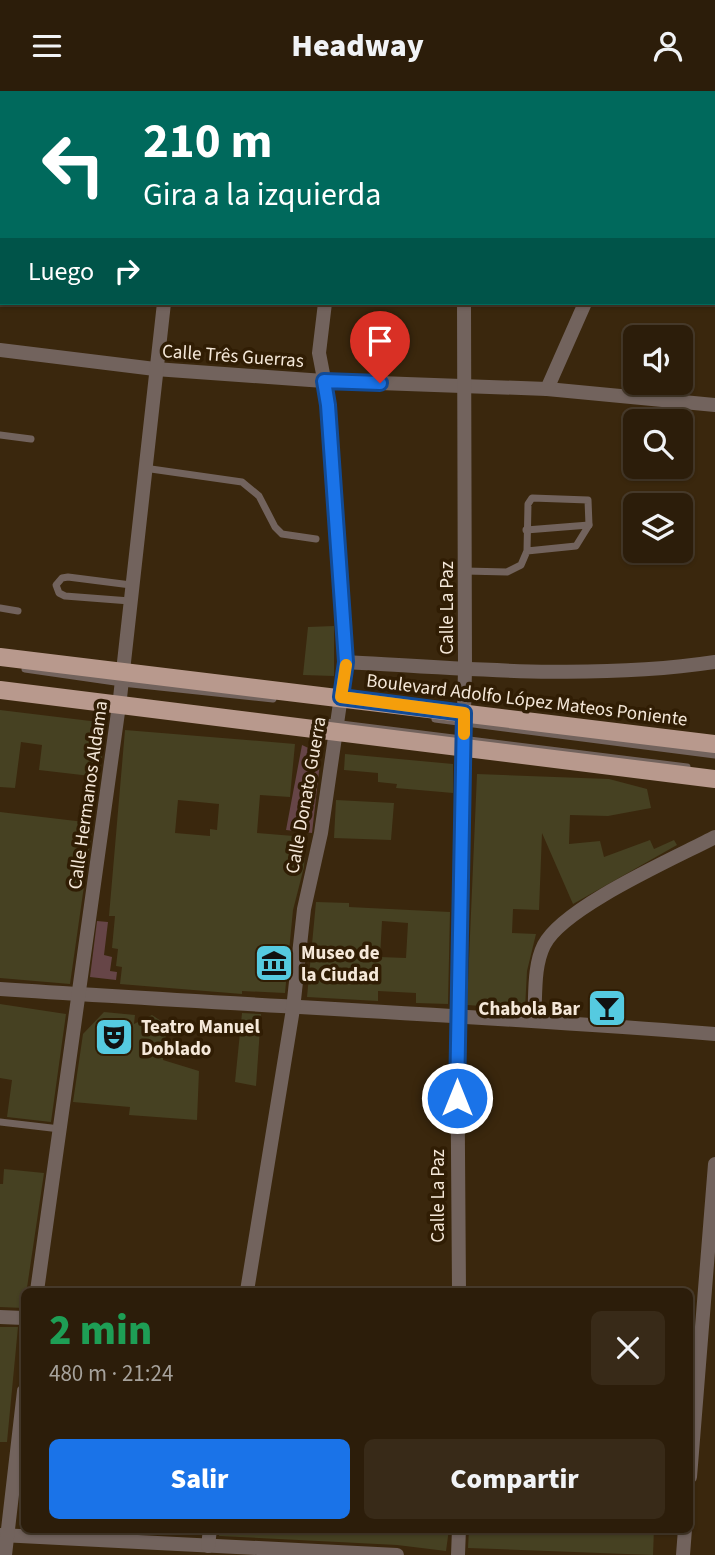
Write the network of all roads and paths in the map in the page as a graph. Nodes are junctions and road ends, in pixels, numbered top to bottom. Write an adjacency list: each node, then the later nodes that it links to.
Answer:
1 (164, 305): 6 (street, Calle Hermanos Aldama)
2 (325, 305): 7 (street, Calle Donato Guerra)
3 (464, 305): 8 (street, Calle La Paz)
4 (584, 305): 9 (street)
5 (0, 350): 6 (street, Calle Três Guerras)
6 (155, 369): 7 (street, Calle Três Guerras); 13 (street, Calle Hermanos Aldama)
7 (324, 381): 8 (street, Calle Três Guerras); 24 (street, Calle Donato Guerra)
8 (463, 386): 9 (street, Calle Três Guerras); 18 (street, Calle La Paz)
9 (547, 389): 10 (street, Calle Três Guerras)
10 (715, 405)
11 (0, 435): 12 (lane)
12 (31, 439)
13 (144, 468): 16 (lane); 19 (street, Calle Hermanos Aldama)
14 (590, 525): 15 (lane); 15 (lane); 17 (lane)
15 (526, 530): 17 (lane)
16 (316, 539)
17 (527, 551): 18 (lane)
18 (465, 571): 27 (street, Calle La Paz)
19 (131, 585): 20 (street, Calle Hermanos Aldama); 20 (lane)
20 (130, 601): 28 (street, Calle Hermanos Aldama)
21 (0, 608): 22 (lane)
22 (18, 611)
23 (0, 657): 28 (main road, Boulevard Adolfo López Mateos Poniente)
24 (346, 662): 27 (street); 31 (street, Calle Donato Guerra)
25 (715, 662): 27 (street)
26 (0, 665): 28 (lane)
27 (465, 669): 33 (street, Calle La Paz)
28 (122, 677): 31 (main road, Boulevard Adolfo López Mateos Poniente); 32 (street, Calle Hermanos Aldama)
29 (0, 683): 32 (lane)
30 (0, 690): 32 (main road)
31 (340, 701): 33 (main road, Boulevard Adolfo López Mateos Poniente); 34 (street, Calle Donato Guerra)
32 (120, 702): 34 (main road); 42 (street, Calle Hermanos Aldama)
33 (464, 718): 35 (street, Calle La Paz); 36 (main road, Boulevard Adolfo López Mateos Poniente); 37 (lane)
34 (335, 728): 35 (main road); 43 (street, Calle Donato Guerra)
35 (464, 742): 38 (lane); 39 (main road); 44 (street, Calle La Paz)
36 (715, 744)
37 (715, 755)
38 (715, 771)
39 (715, 779)
40 (715, 837): 45 (street)
41 (0, 989): 42 (street)
42 (78, 994): 43 (street); 48 (street, Calle Hermanos Aldama)
43 (293, 1009): 44 (street); 51 (street, Calle Donato Guerra)
44 (457, 1016): 45 (street); 52 (street, Calle La Paz)
45 (534, 1020): 46 (street)
46 (715, 1034)
47 (0, 1122): 48 (lane)
48 (60, 1129): 50 (street, Calle Hermanos Aldama)
49 (715, 1164): 55 (street)
50 (37, 1288)
51 (247, 1288)
52 (459, 1288)
53 (0, 1317): 54 (street)
54 (21, 1318)
55 (694, 1368): 56 (street); 57 (street)
56 (715, 1369)
57 (693, 1395)
58 (21, 1413): 62 (street)
59 (210, 1533): 63 (street)
60 (458, 1533): 67 (street)
61 (685, 1533): 68 (street)
62 (4, 1535): 64 (street); 65 (street)
63 (208, 1546): 64 (street); 66 (street)
64 (147, 1549)
65 (5, 1555)
66 (397, 1555)
67 (458, 1555)
68 (683, 1555)

